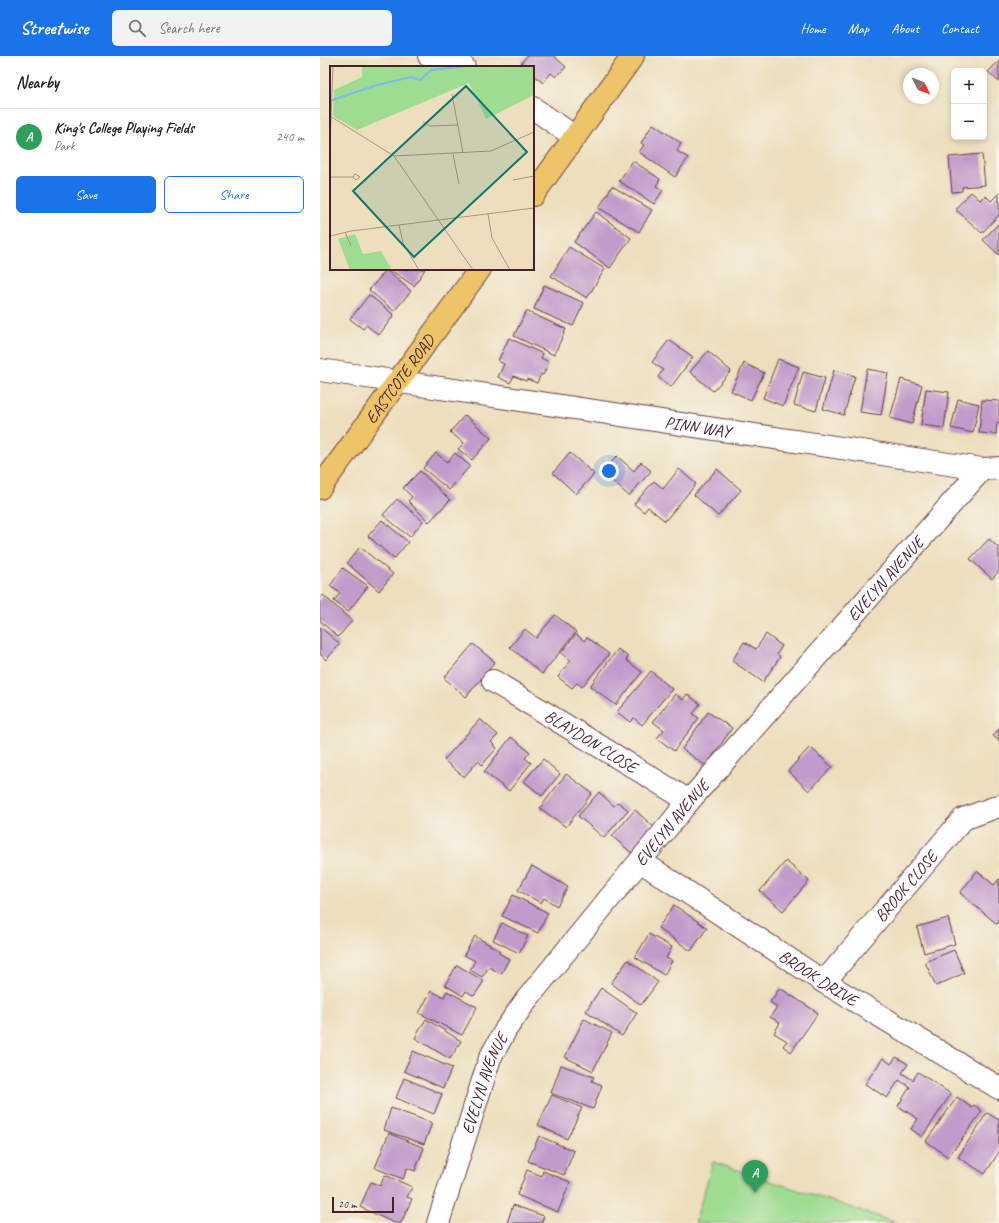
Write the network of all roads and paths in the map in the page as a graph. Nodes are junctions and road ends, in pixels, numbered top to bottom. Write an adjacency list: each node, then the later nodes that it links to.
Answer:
1 (429, 56): 3 (street)
2 (633, 56): 5 (main road)
3 (461, 66)
4 (534, 109): 5 (street)
5 (575, 136): 6 (main road)
6 (534, 194)
7 (479, 270): 9 (main road, EASTCOTE ROAD)
8 (320, 370): 9 (street, PINN WAY)
9 (397, 381): 10 (street, PINN WAY); 11 (main road, EASTCOTE ROAD)
10 (990, 468): 13 (street, EVELYN AVENUE)
11 (320, 488)
12 (493, 681): 13 (street, BLAYDON CLOSE)
13 (689, 801): 15 (street, EVELYN AVENUE)
14 (999, 806): 16 (street, BROOK CLOSE)
15 (640, 862): 16 (street, BROOK DRIVE); 18 (street, EVELYN AVENUE)
16 (824, 982): 17 (street, BROOK DRIVE)
17 (999, 1088)
18 (438, 1223)

